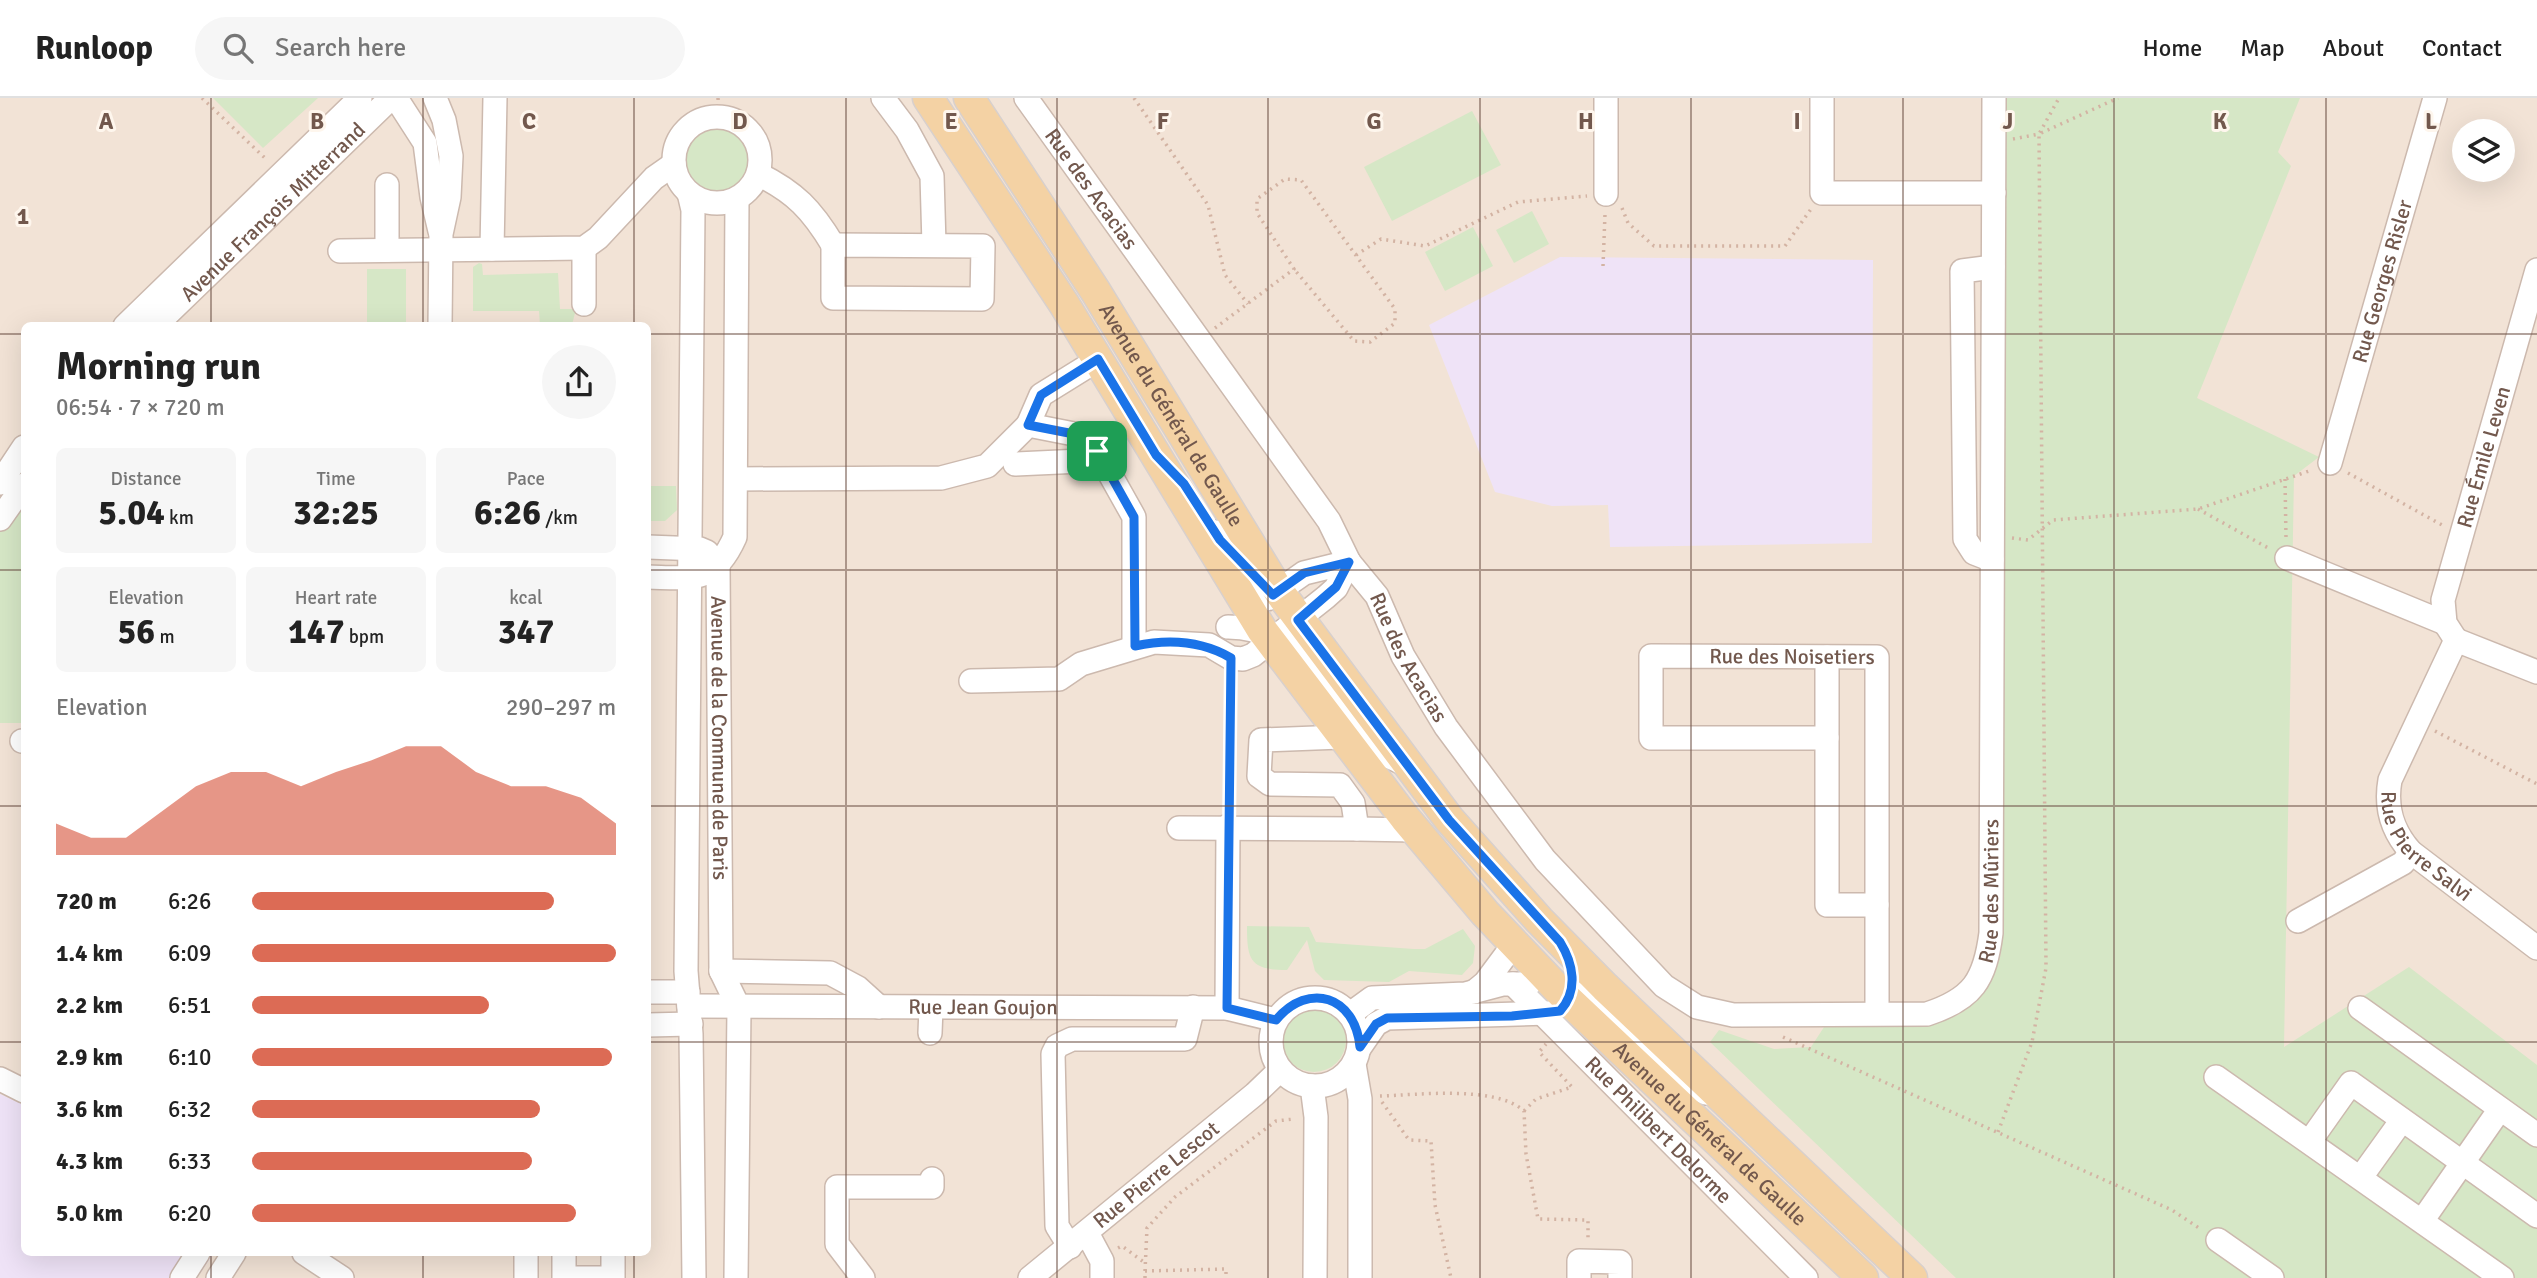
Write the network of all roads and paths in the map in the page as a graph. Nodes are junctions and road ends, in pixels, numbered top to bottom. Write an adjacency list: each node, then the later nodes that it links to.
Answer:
1 (202, 98): 21 (path)
2 (360, 98): 21 (street, Avenue François Mitterrand)
3 (394, 98): 29 (street); 44 (street, Avenue François Mitterrand)
4 (435, 98): 29 (street)
5 (495, 98): 33 (street)
6 (883, 98): 31 (street)
7 (928, 98): 47 (main road, Avenue du Général de Gaulle)
8 (969, 98): 70 (main road, Avenue du Général de Gaulle)
9 (1026, 98): 46 (street, Rue des Acacias)
10 (1133, 98): 42 (path)
11 (1606, 98): 27 (street)
12 (1822, 98): 25 (street)
13 (1994, 98): 19 (street, Rue des Mûriers)
14 (2059, 98): 18 (path)
15 (2118, 98): 18 (path)
16 (2435, 98): 51 (street, Rue Georges Risler)
17 (718, 108): 20 (street); 22 (street)
18 (2039, 134): 19 (path); 59 (path)
19 (1993, 142): 26 (street, Rue des Mûriers)
20 (674, 164): 24 (street); 32 (street)
21 (282, 173): 43 (street, Avenue François Mitterrand)
22 (758, 174): 28 (street); 30 (street)
23 (387, 185): 34 (street)
24 (689, 193): 28 (street); 63 (street, Avenue de la Commune de Paris)
25 (1822, 193): 26 (street); 27 (path)
26 (1993, 193): 38 (street, Rue des Mûriers)
27 (1606, 194): 36 (path); 37 (path)
28 (737, 199): 53 (street, Avenue de la Commune de Paris)
29 (441, 242): 33 (street); 34 (street); 45 (street)
30 (834, 245): 31 (street); 31 (street)
31 (934, 245)
32 (584, 248): 33 (street); 41 (street)
33 (492, 249)
34 (387, 250): 35 (street)
35 (340, 251)
36 (1356, 255): 39 (path); 39 (path)
37 (1603, 266)
38 (1993, 267): 61 (street, Rue des Mûriers); 65 (street)
39 (1294, 269): 42 (path)
40 (2537, 270): 60 (street, Rue Émile Leven)
41 (584, 304)
42 (1248, 304): 46 (path)
43 (129, 322)
44 (159, 322)
45 (440, 322)
46 (1199, 340): 66 (street, Rue des Acacias)
47 (1098, 359): 48 (street); 70 (main road, Avenue du Général de Gaulle)
48 (1028, 425): 49 (street); 53 (street)
49 (1097, 451): 52 (street); 73 (street)
50 (21, 452): 55 (street)
51 (2330, 463): 54 (path); 60 (path)
52 (1015, 464)
53 (737, 479): 67 (street, Avenue de la Commune de Paris)
54 (2284, 479): 57 (path); 64 (path)
55 (0, 483)
56 (21, 489): 58 (street)
57 (2198, 509): 59 (path); 64 (path)
58 (0, 519)
59 (2042, 528): 61 (path); 121 (path)
60 (2460, 535): 71 (street, Rue Émile Leven)
61 (1992, 536): 65 (street, Rue des Mûriers)
62 (651, 547): 63 (street)
63 (691, 548): 67 (street); 69 (street, Avenue de la Commune de Paris)
64 (2287, 558): 71 (street)
65 (1992, 560): 103 (street, Rue des Mûriers)
66 (1349, 562): 70 (street); 70 (street); 105 (street, Rue des Acacias)
67 (718, 566): 69 (street); 92 (street, Avenue de la Commune de Paris)
68 (651, 578): 69 (street)
69 (690, 578): 96 (street, Avenue de la Commune de Paris)
70 (1269, 617): 72 (street); 75 (street); 79 (main road, Avenue du Général de Gaulle); 89 (main road, Avenue du Général de Gaulle)
71 (2450, 631): 76 (street); 78 (street, Rue Pierre Salvi)
72 (1209, 645): 73 (street); 75 (street)
73 (1135, 646): 77 (street)
74 (1828, 657): 80 (street); 80 (street, Rue des Noisetiers); 87 (street, Rue des Noisetiers)
75 (1231, 658): 82 (path)
76 (2536, 671)
77 (971, 681)
78 (2418, 722): 81 (path); 86 (street, Rue Pierre Salvi)
79 (1341, 737): 84 (street); 85 (main road, Avenue du Général de Gaulle)
80 (1827, 738): 87 (street)
81 (2537, 783)
82 (1228, 826): 83 (street); 84 (street); 101 (street)
83 (1179, 828)
84 (1357, 829): 85 (street)
85 (1415, 830): 90 (main road, Avenue du Général de Gaulle)
86 (2411, 852): 88 (street); 91 (street, Rue Pierre Salvi)
87 (1877, 905): 103 (street, Rue des Noisetiers)
88 (2298, 921)
89 (1560, 942): 95 (street); 117 (main road, Avenue du Général de Gaulle)
90 (1514, 944): 94 (street); 95 (main road, Avenue du Général de Gaulle)
91 (2537, 948)
92 (721, 971): 97 (street); 99 (street, Avenue de la Commune de Paris)
93 (651, 993): 96 (street)
94 (1473, 993): 95 (street, Avenue du Général de Gaulle); 104 (street)
95 (1563, 1004): 109 (street, Rue Philibert Delorme); 110 (street); 117 (street, Avenue du Général de Gaulle); 153 (main road, Avenue du Général de Gaulle)
96 (689, 1007): 99 (street, Rue Jean Goujon); 107 (street); 142 (street, Avenue de la Commune de Paris)
97 (879, 1007): 99 (street, Rue Jean Goujon); 100 (street, Rue Jean Goujon)
98 (1193, 1007): 100 (street, Rue Jean Goujon); 101 (street, Rue Jean Goujon); 129 (street)
99 (739, 1008): 143 (street, Avenue de la Commune de Paris)
100 (931, 1008): 108 (street)
101 (1227, 1008): 106 (street, Rue Jean Goujon)
102 (2360, 1008): 118 (street)
103 (1877, 1013): 105 (street, Rue des Mûriers)
104 (1350, 1014): 106 (street); 110 (street)
105 (1750, 1015): 121 (path)
106 (1276, 1020): 111 (street)
107 (651, 1024)
108 (930, 1033)
109 (1567, 1040): 119 (path); 152 (street, Rue Philibert Delorme)
110 (1357, 1056): 114 (street); 150 (street)
111 (1280, 1070): 114 (street); 129 (street, Rue Pierre Lescot)
112 (2216, 1077): 123 (street)
113 (0, 1079): 115 (street)
114 (1312, 1086): 149 (street)
115 (21, 1090)
116 (1378, 1096): 119 (path)
117 (1721, 1098): 154 (main road, Avenue du Général de Gaulle)
118 (2500, 1109): 122 (street); 124 (street)
119 (1524, 1111): 137 (path)
120 (2402, 1120): 123 (street); 124 (street); 125 (street)
121 (1998, 1132): 130 (path)
122 (2537, 1135)
123 (2310, 1141): 125 (street)
124 (2463, 1163): 127 (street); 128 (street)
125 (2361, 1177): 128 (street)
126 (932, 1179): 144 (street)
127 (2537, 1216)
128 (2422, 1221): 156 (street)
129 (1078, 1240): 145 (street, Rue Pierre Lescot); 146 (street)
130 (2218, 1240): 155 (street)
131 (196, 1256): 138 (street)
132 (232, 1256): 139 (street)
133 (316, 1256): 140 (street)
134 (526, 1256): 141 (street)
135 (564, 1256): 136 (street)
136 (613, 1256)
137 (1584, 1270): 151 (street)
138 (182, 1278)
139 (218, 1278)
140 (342, 1278)
141 (526, 1278)
142 (694, 1278)
143 (736, 1278)
144 (863, 1278)
145 (1030, 1278)
146 (1102, 1278)
147 (1145, 1278): 148 (path)
148 (1226, 1278)
149 (1315, 1278)
150 (1360, 1278)
151 (1620, 1278)
152 (1806, 1278)
153 (1863, 1278)
154 (1912, 1278)
155 (2272, 1278)
156 (2502, 1278)

